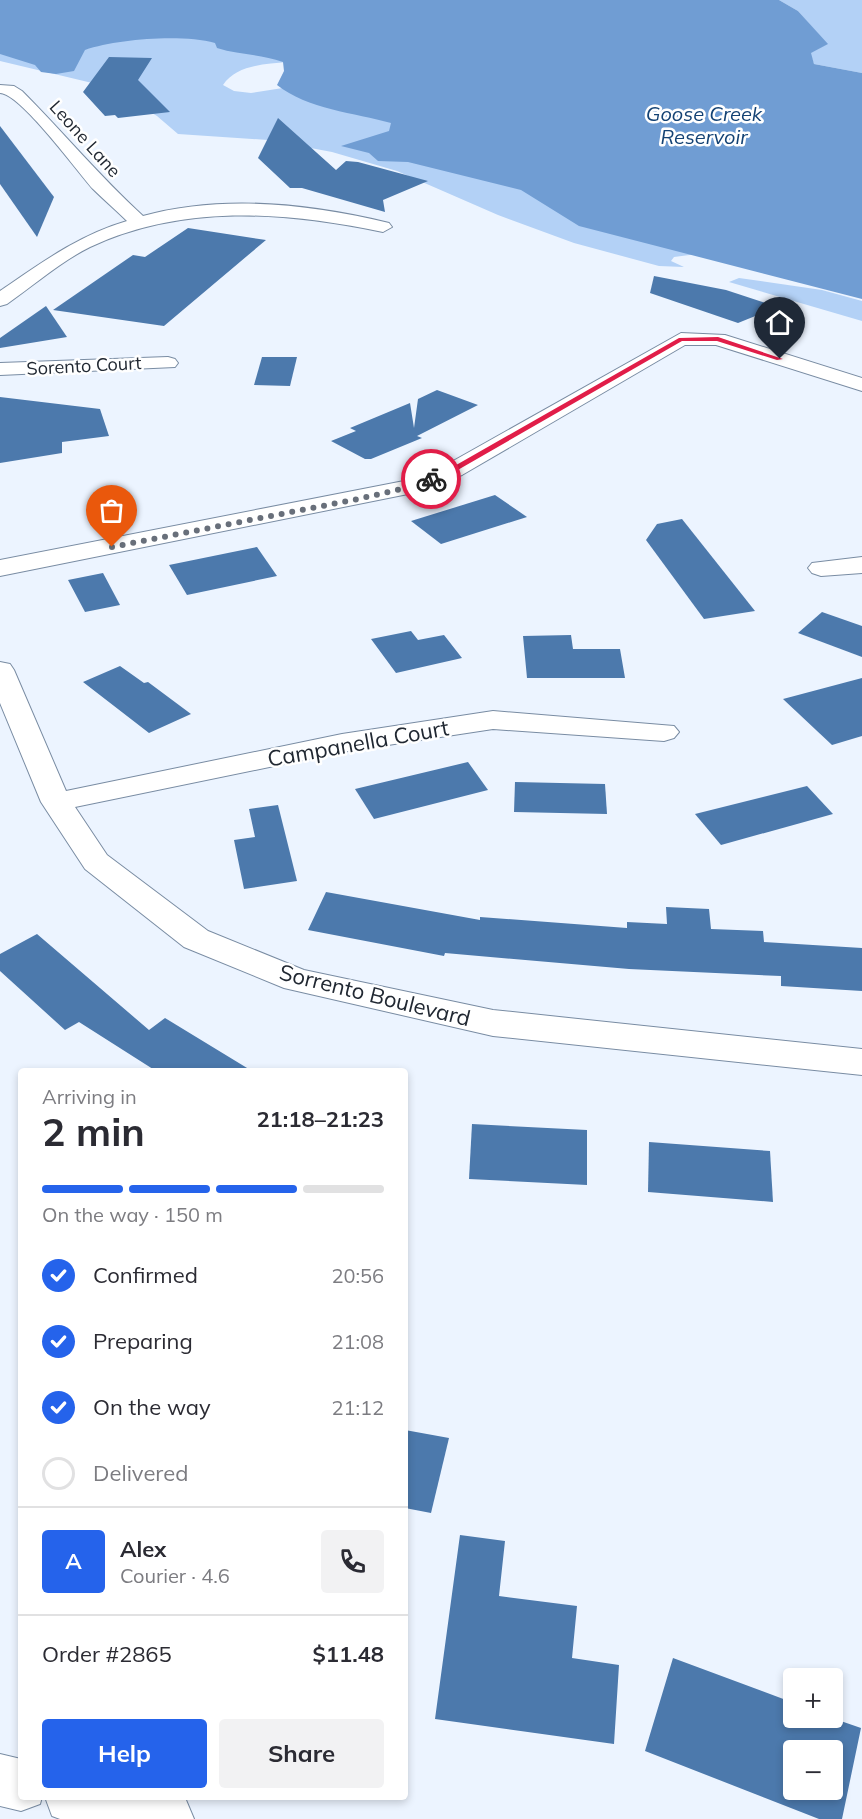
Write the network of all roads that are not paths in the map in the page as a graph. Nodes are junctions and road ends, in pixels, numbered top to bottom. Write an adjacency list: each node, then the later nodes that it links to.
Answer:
1 (0, 89): 2 (street, Leone Lane)
2 (139, 222): 3 (street); 4 (street)
3 (383, 227)
4 (0, 300)
5 (168, 363): 6 (street, Sorento Court)
6 (0, 369)
7 (862, 386): 9 (street)
8 (862, 566): 10 (street)
9 (0, 568)
10 (821, 568)
11 (0, 670): 13 (street, Sorrento Boulevard)
12 (664, 732): 13 (street, Campanella Court)
13 (56, 802): 14 (street, Sorrento Boulevard)
14 (862, 1062)
15 (0, 1780): 16 (street)
16 (18, 1784)
17 (84, 1800): 18 (street)
18 (167, 1819)

